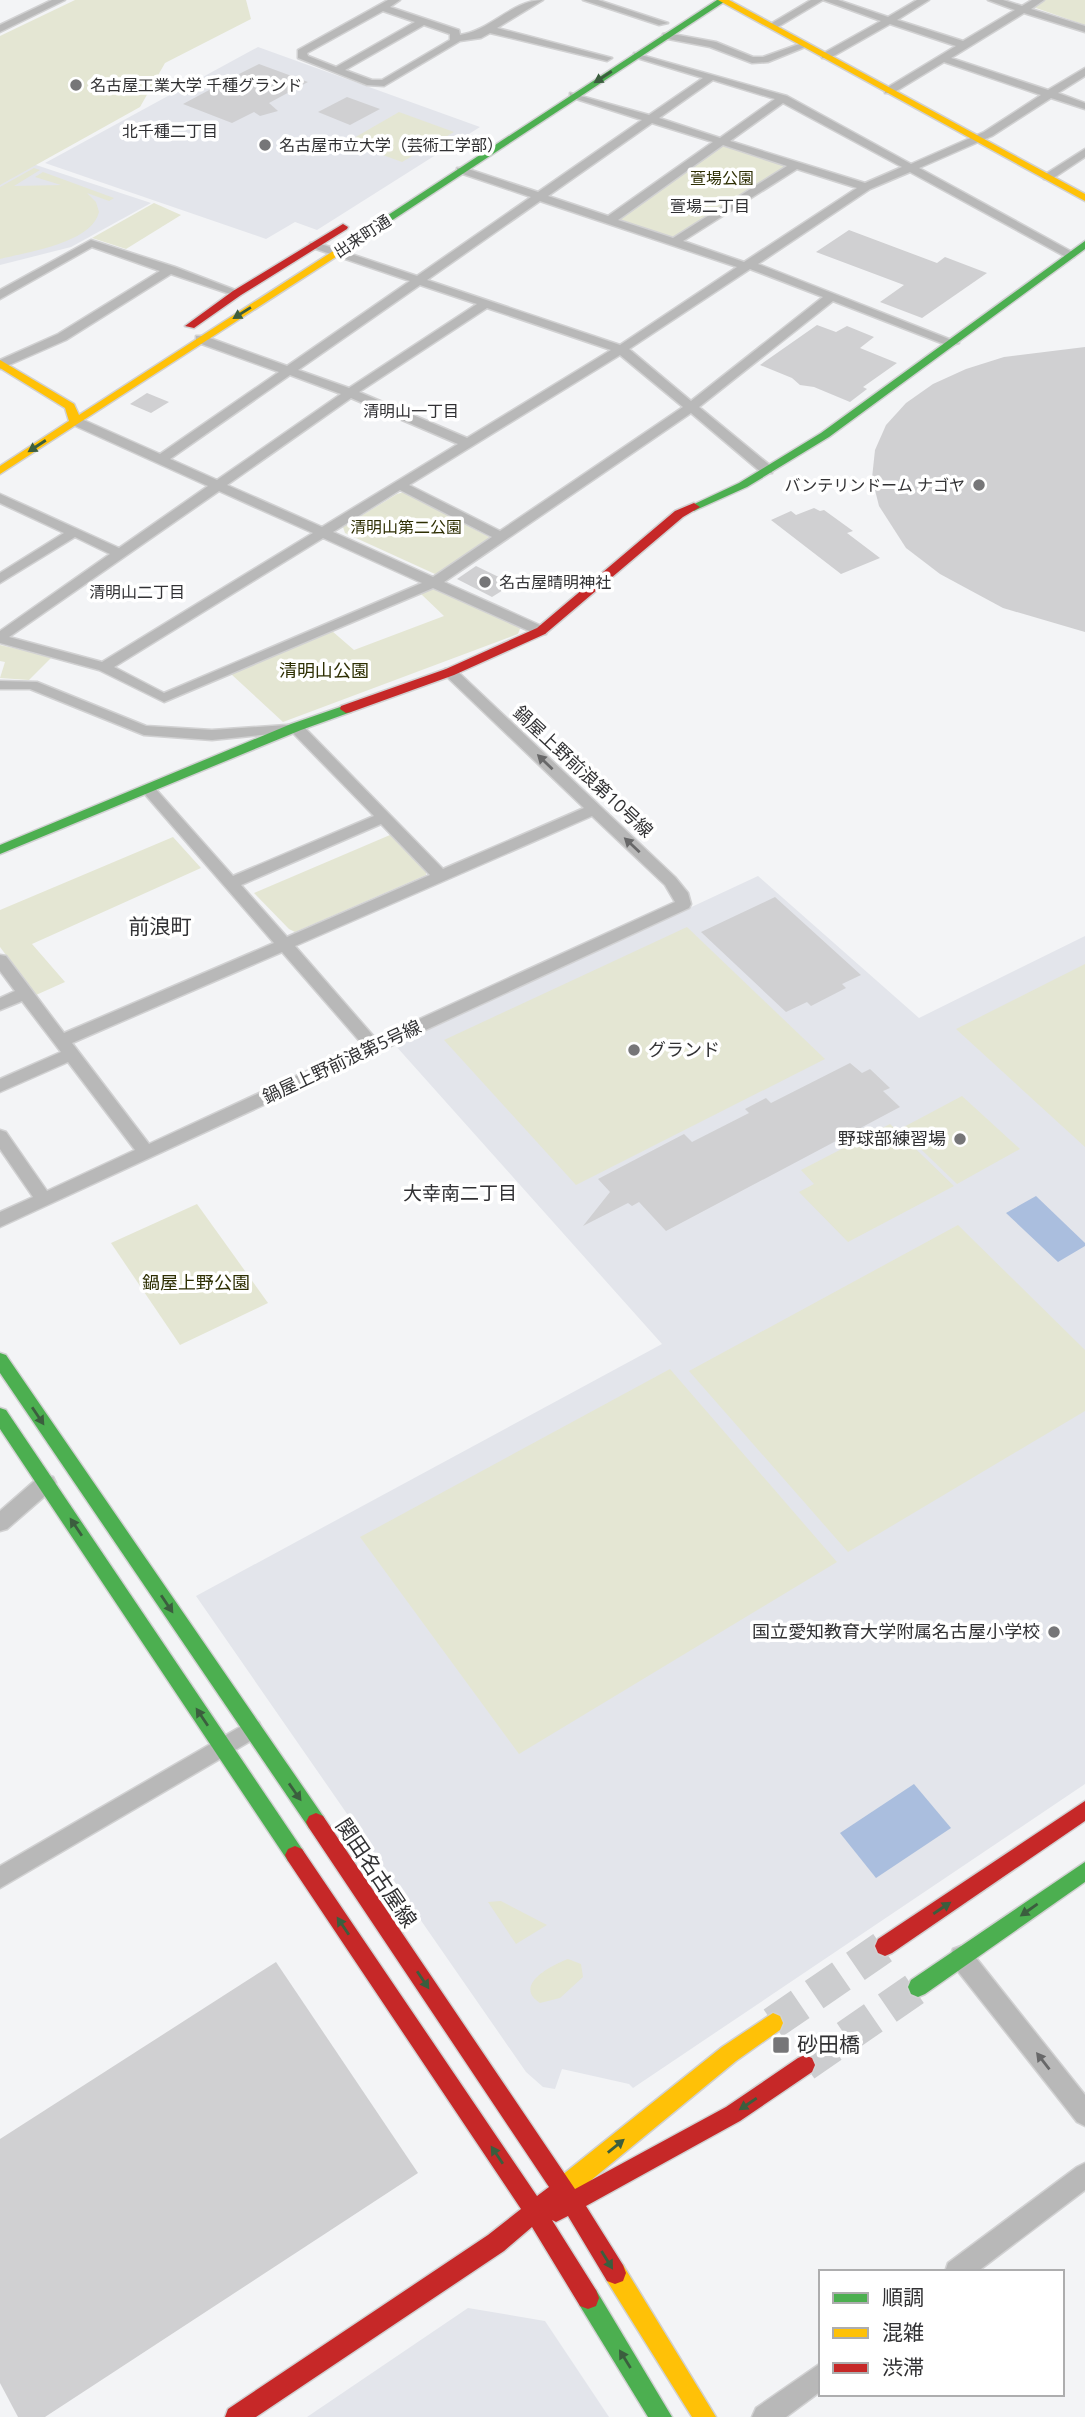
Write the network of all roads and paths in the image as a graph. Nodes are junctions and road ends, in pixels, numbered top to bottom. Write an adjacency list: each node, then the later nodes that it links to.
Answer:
1 (27, 0): 13 (street)
2 (60, 0): 13 (street)
3 (395, 0): 14 (street)
4 (538, 0): 20 (street)
5 (588, 0): 22 (street)
6 (698, 0): 22 (main road, 出来町通)
7 (722, 0): 18 (main road); 22 (main road, 出来町通)
8 (818, 0): 18 (street)
9 (828, 0): 16 (street)
10 (924, 0): 16 (street)
11 (993, 0): 15 (street)
12 (1039, 0): 15 (street)
13 (46, 7): 19 (street)
14 (382, 7): 17 (street); 32 (street)
15 (1023, 9): 21 (street); 25 (street)
16 (888, 20): 25 (street); 27 (street)
17 (423, 21): 23 (street); 32 (street)
18 (772, 26): 24 (main road)
19 (0, 29)
20 (488, 29): 23 (street); 28 (street)
21 (1085, 29)
22 (665, 30): 26 (main road, 出来町通); 28 (main road, 出来町通); 30 (street)
23 (455, 39): 32 (street)
24 (806, 45): 27 (main road); 30 (street)
25 (964, 45): 29 (street)
26 (638, 55): 34 (street); 37 (main road, 出来町通, one-way to 37)
27 (826, 56): 35 (main road)
28 (607, 58): 54 (main road, 出来町通)
29 (942, 58): 35 (street); 36 (street)
30 (748, 59): 31 (street)
31 (738, 65)
32 (337, 70)
33 (1085, 71): 36 (street)
34 (719, 76): 38 (street); 40 (street)
35 (889, 91): 41 (main road)
36 (1049, 94): 39 (street); 41 (street)
37 (574, 95): 40 (street); 46 (main road, 出来町通)
38 (783, 98): 42 (street); 45 (street)
39 (1085, 106)
40 (651, 119): 42 (street); 49 (street)
41 (978, 139): 45 (street); 47 (main road)
42 (722, 141): 44 (street); 51 (street)
43 (1085, 152): 47 (street)
44 (796, 165): 48 (street); 52 (street)
45 (909, 167): 48 (street); 56 (street)
46 (461, 170): 49 (street); 55 (main road, 出来町通)
47 (1048, 177): 50 (main road)
48 (866, 187): 57 (street)
49 (537, 197): 51 (street); 59 (street)
50 (1085, 198)
51 (609, 221): 52 (street)
52 (674, 242): 57 (street)
53 (1085, 244): 56 (main road)
54 (314, 245): 55 (street); 60 (main road, 出来町通)
55 (335, 253): 59 (street); 64 (main road, 出来町通, one-way to 64)
56 (1070, 255): 66 (main road)
57 (746, 265): 62 (street); 67 (street)
58 (171, 269): 60 (street); 61 (street); 68 (street)
59 (418, 279): 63 (street); 69 (street)
60 (237, 293): 65 (main road, 出来町通)
61 (0, 295)
62 (832, 296): 66 (street); 71 (street)
63 (486, 303): 67 (street); 70 (street)
64 (200, 339): 69 (street); 72 (main road, 出来町通)
65 (169, 341)
66 (953, 343): 75 (main road)
67 (621, 349): 71 (street); 73 (street)
68 (0, 364): 72 (main road)
69 (286, 371): 70 (street); 74 (street)
70 (351, 393): 73 (street); 78 (street)
71 (691, 407): 75 (street); 82 (street)
72 (71, 410): 74 (street); 76 (main road, 出来町通, one-way to 76)
73 (468, 443): 77 (street)
74 (163, 458): 78 (street)
75 (767, 470): 86 (main road)
76 (0, 471)
77 (398, 484): 80 (street); 82 (street)
78 (219, 485): 80 (street); 83 (street)
79 (0, 498): 81 (street)
80 (321, 531): 85 (street); 88 (street)
81 (74, 532): 83 (street); 84 (street)
82 (501, 537): 85 (street)
83 (119, 552): 87 (street)
84 (0, 579)
85 (435, 582): 86 (street); 88 (street)
86 (541, 631): 89 (main road)
87 (0, 638): 88 (street)
88 (104, 667)
89 (450, 672): 91 (main road); 93 (street, 鍋屋上野前浪第10号線, one-way to 89)
90 (0, 685): 91 (street)
91 (296, 727): 92 (main road); 94 (street)
92 (148, 789): 95 (main road); 97 (street)
93 (595, 809): 96 (street); 98 (street, 鍋屋上野前浪第10号線, one-way to 93)
94 (383, 818): 96 (street); 97 (street)
95 (0, 850)
96 (440, 876): 99 (street)
97 (231, 883): 99 (street)
98 (683, 904): 104 (street, 鍋屋上野前浪第5号線)
99 (284, 944): 103 (street); 104 (street)
100 (0, 960): 101 (street)
101 (26, 993): 102 (street); 103 (street)
102 (0, 1004)
103 (67, 1047): 105 (street); 107 (street)
104 (374, 1047): 107 (street, 鍋屋上野前浪第5号線)
105 (0, 1086)
106 (0, 1136): 108 (street)
107 (146, 1153): 108 (street, 鍋屋上野前浪第5号線)
108 (44, 1199): 109 (street, 鍋屋上野前浪第5号線)
109 (0, 1220)
110 (0, 1360): 114 (main road, 関田名古屋線, one-way to 114)
111 (0, 1415): 112 (main road)
112 (46, 1483): 113 (street); 115 (main road, one-way to 112)
113 (0, 1523)
114 (252, 1729): 115 (street); 126 (main road, 関田名古屋線, one-way to 126)
115 (222, 1746): 118 (street); 127 (main road, one-way to 115)
116 (1085, 1810): 119 (main road, one-way to 116)
117 (1085, 1871): 120 (main road, one-way to 120)
118 (0, 1878)
119 (886, 1947)
120 (961, 1957): 121 (main road); 124 (street, one-way to 120)
121 (918, 1987)
122 (773, 2024): 126 (main road, one-way to 122)
123 (805, 2065): 126 (main road, one-way to 126)
124 (1085, 2114)
125 (1085, 2175): 128 (street)
126 (567, 2196): 127 (main road); 132 (main road, 関田名古屋線, one-way to 132)
127 (537, 2216): 130 (main road); 131 (main road, one-way to 127)
128 (960, 2270)
129 (819, 2376): 133 (street)
130 (236, 2417)
131 (661, 2417)
132 (705, 2417)
133 (765, 2417)

